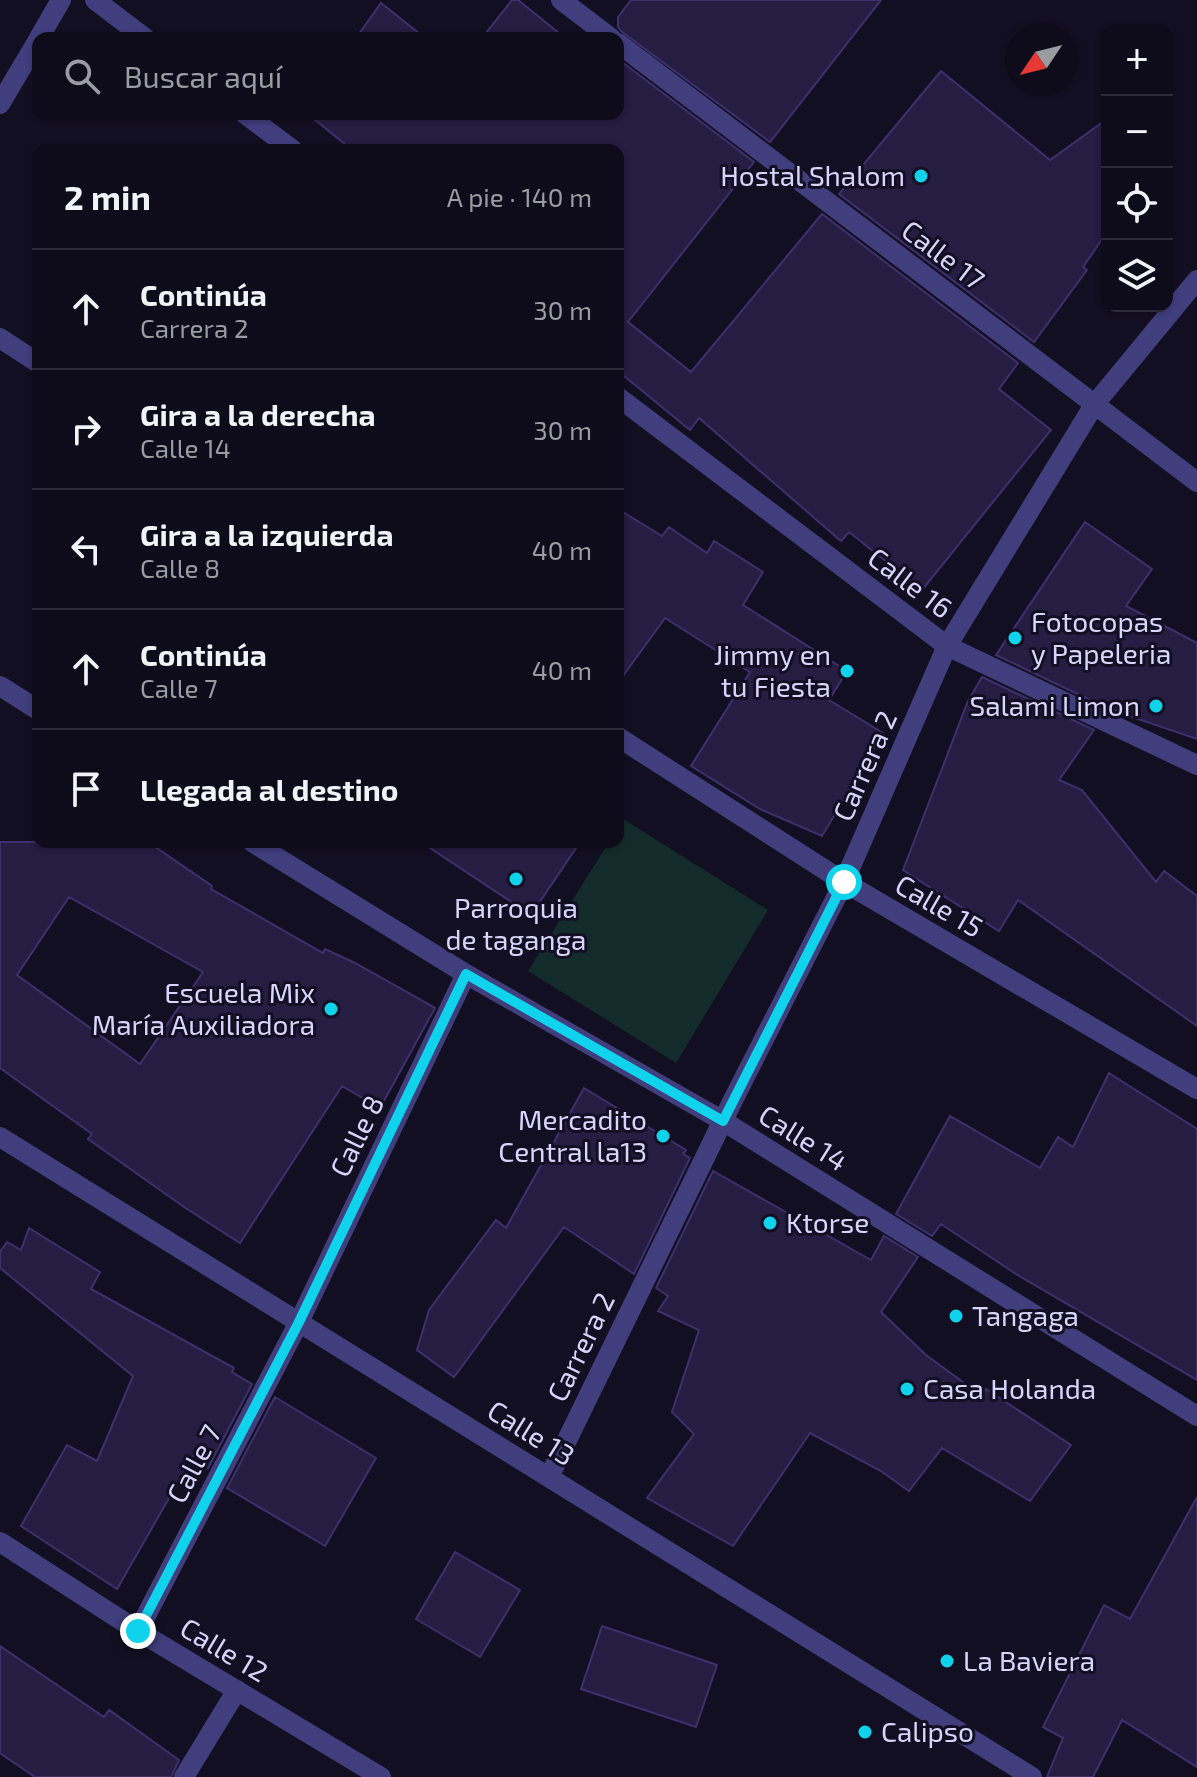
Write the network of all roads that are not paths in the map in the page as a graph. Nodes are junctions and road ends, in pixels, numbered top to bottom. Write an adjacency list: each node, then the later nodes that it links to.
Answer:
1 (61, 0): 4 (street)
2 (95, 0): 5 (street)
3 (561, 0): 6 (street)
4 (42, 32)
5 (137, 32)
6 (603, 32)
7 (624, 48): 16 (street, Calle 17)
8 (32, 49): 9 (street)
9 (0, 104)
10 (253, 120): 11 (street)
11 (285, 144)
12 (1197, 280): 16 (street, Carrera 2)
13 (0, 338): 14 (street)
14 (32, 359)
15 (624, 402): 18 (street, Calle 16)
16 (1094, 405): 17 (street, Calle 17); 18 (street, Carrera 2)
17 (1197, 482)
18 (947, 646): 22 (street, Calle 16); 24 (street, Carrera 2)
19 (0, 686): 20 (street)
20 (32, 706)
21 (624, 741): 24 (street, Calle 15)
22 (1197, 765)
23 (262, 848): 25 (street, Calle 14)
24 (844, 882): 26 (street, Calle 15); 27 (street, Carrera 2)
25 (466, 974): 27 (street, Calle 14); 29 (street, Calle 8)
26 (1197, 1089)
27 (723, 1121): 30 (street, Calle 14); 31 (street, Carrera 2)
28 (0, 1137): 29 (street, Calle 13)
29 (299, 1322): 31 (street, Calle 13); 33 (street, Calle 7)
30 (1197, 1416)
31 (549, 1477): 37 (street, Calle 13)
32 (0, 1542): 33 (street, Calle 12)
33 (138, 1631): 34 (street, Calle 12)
34 (237, 1690): 35 (street); 36 (street, Calle 12)
35 (184, 1777)
36 (381, 1777)
37 (1032, 1777)

